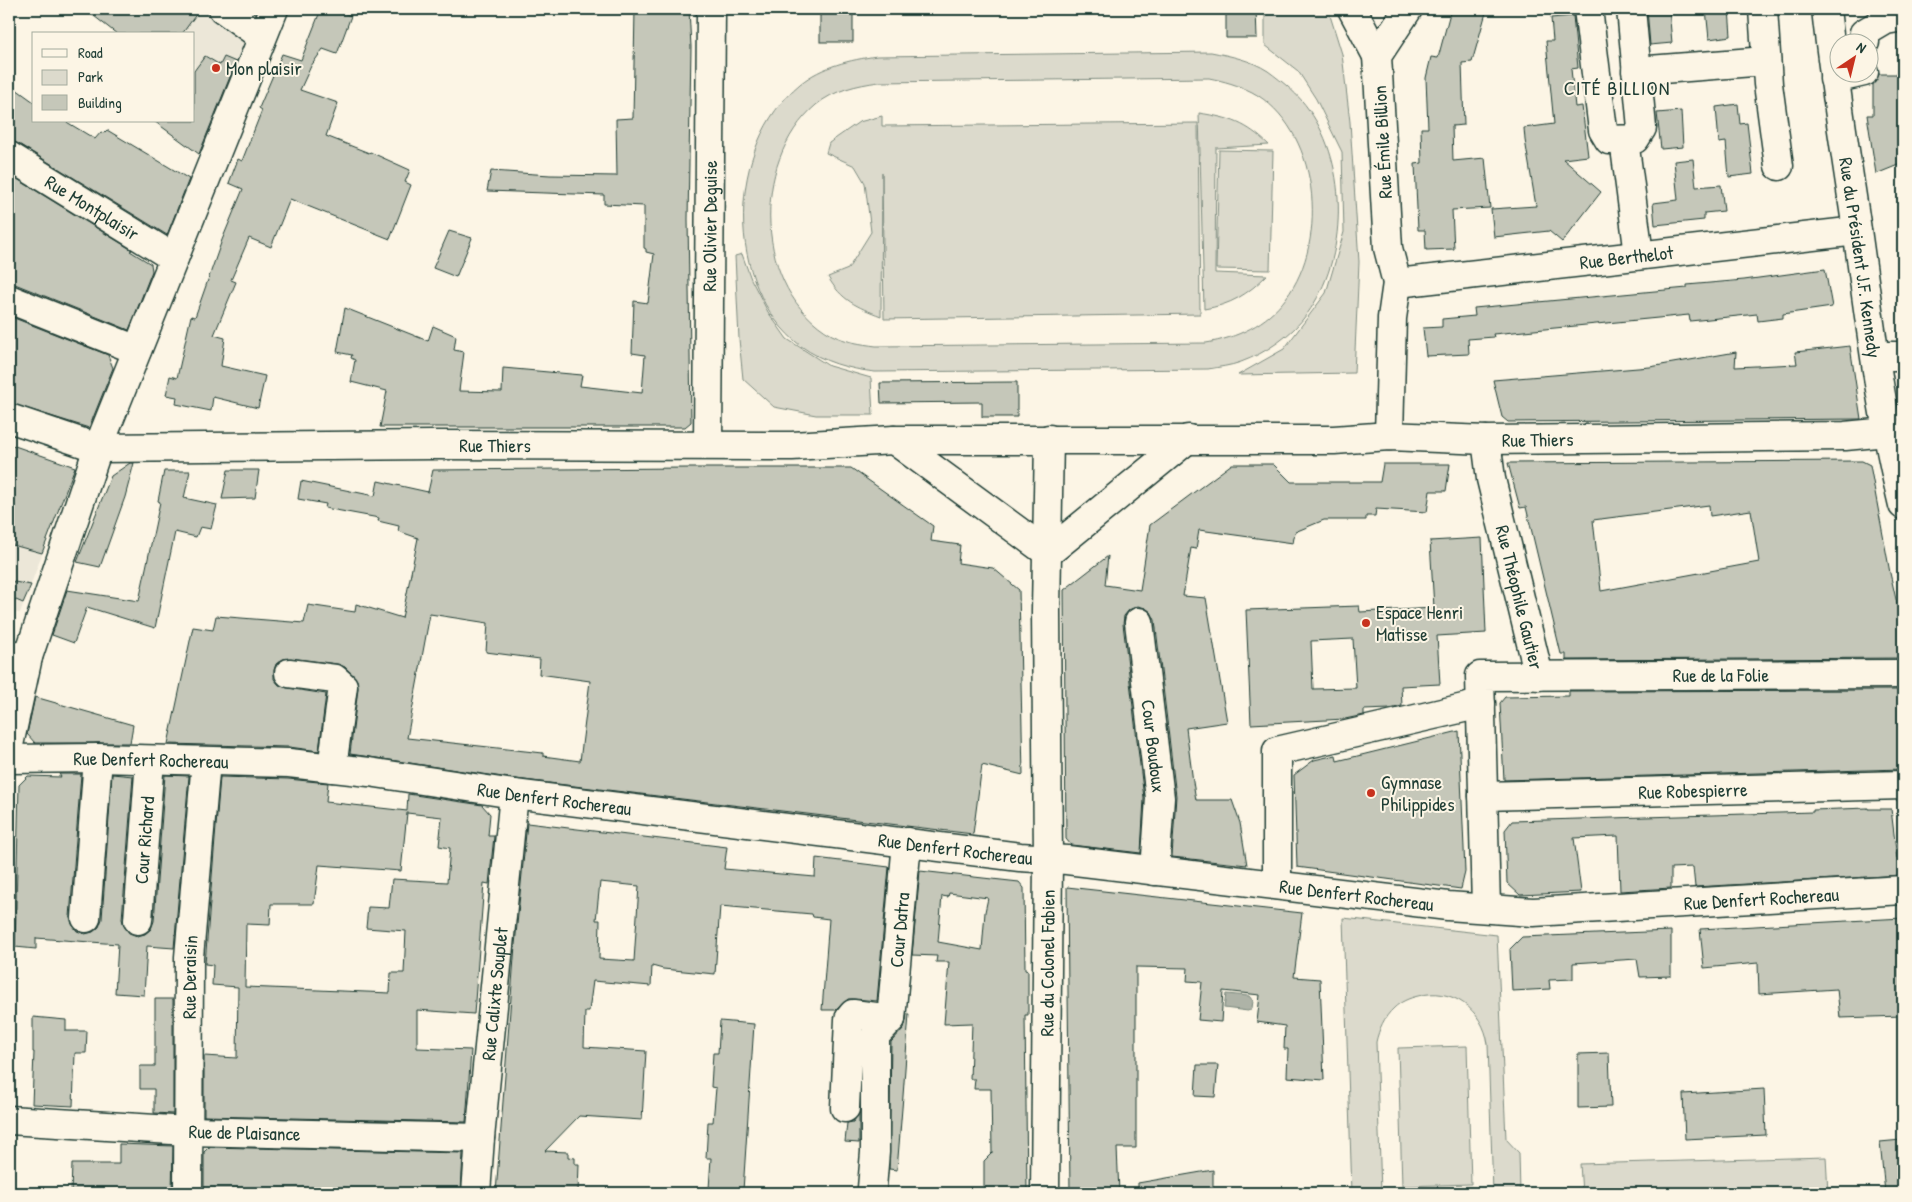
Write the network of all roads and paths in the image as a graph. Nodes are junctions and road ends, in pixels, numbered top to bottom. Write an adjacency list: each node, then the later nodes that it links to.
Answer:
1 (222, 9): 12 (street)
2 (274, 9): 12 (street)
3 (711, 9): 36 (street, Rue Olivier Deguise)
4 (1352, 9): 14 (street)
5 (1408, 9): 14 (street)
6 (1588, 9): 18 (street)
7 (1631, 9): 16 (street)
8 (1763, 9): 15 (street)
9 (1826, 9): 13 (street, Rue du Président J.F. Kennedy)
10 (1903, 17): 11 (street)
11 (1866, 32)
12 (262, 37): 23 (street)
13 (1830, 44)
14 (1378, 56): 24 (street, Rue Émile Billion)
15 (1766, 61): 16 (street); 20 (street)
16 (1636, 71): 18 (street)
17 (1834, 82): 21 (street, Rue du Président J.F. Kennedy)
18 (1624, 140): 22 (street)
19 (9, 156): 23 (street, Rue Montplaisir)
20 (1779, 166)
21 (1857, 231): 22 (street, Rue Berthelot); 27 (street, Rue du Président J.F. Kennedy)
22 (1639, 254): 24 (street, Rue Berthelot)
23 (174, 258): 26 (street)
24 (1397, 283): 31 (street)
25 (9, 299): 26 (street)
26 (137, 350): 37 (street)
27 (1876, 356): 28 (street); 30 (street, Rue du Président J.F. Kennedy)
28 (1903, 356)
29 (9, 418): 37 (street, Rue Thiers)
30 (1888, 432): 35 (street, Rue Thiers); 38 (street, Rue du Président J.F. Kennedy)
31 (1389, 436): 33 (street, Rue Thiers); 35 (street, Rue Thiers)
32 (1049, 439): 33 (street, Rue Thiers); 34 (street, Rue Thiers); 39 (street, Rue du Colonel Fabien)
33 (1188, 439): 39 (street)
34 (894, 440): 36 (street, Rue Thiers); 39 (street)
35 (1486, 440): 44 (street, Rue Théophile Gautier)
36 (708, 445): 37 (street, Rue Thiers)
37 (98, 448): 41 (street)
38 (1903, 505)
39 (1048, 553): 56 (street, Rue du Colonel Fabien)
40 (1139, 622): 57 (street, Cour Boudoux)
41 (18, 656): 46 (street)
42 (289, 673): 51 (street)
43 (1903, 674): 44 (street, Rue de la Folie)
44 (1539, 676): 45 (street, Rue Théophile Gautier)
45 (1481, 704): 54 (street, Rue Théophile Gautier); 58 (street)
46 (9, 745)
47 (98, 758): 48 (street, Rue Denfert Rochereau); 49 (street, Rue Denfert Rochereau); 61 (street)
48 (9, 759)
49 (150, 760): 50 (street, Rue Denfert Rochereau); 62 (street, Cour Richard)
50 (206, 761): 51 (street, Rue Denfert Rochereau); 66 (street, Rue Deraisin)
51 (332, 768): 53 (street, Rue Denfert Rochereau)
52 (1903, 784): 54 (street, Rue Robespierre)
53 (514, 794): 55 (street, Rue Denfert Rochereau); 67 (street, Rue Calixte Souplet)
54 (1483, 796): 60 (street, Rue Théophile Gautier)
55 (907, 842): 56 (street, Rue Denfert Rochereau); 63 (street, Cour Datra)
56 (1048, 859): 57 (street, Rue Denfert Rochereau); 71 (street, Rue du Colonel Fabien)
57 (1155, 871): 58 (street, Rue Denfert Rochereau)
58 (1277, 885): 60 (street, Rue Denfert Rochereau)
59 (1903, 890): 60 (street, Rue Denfert Rochereau)
60 (1486, 907)
61 (86, 918)
62 (138, 920)
63 (891, 1019): 64 (street); 68 (street)
64 (845, 1108)
65 (9, 1120): 66 (street, Rue de Plaisance)
66 (188, 1131): 67 (street, Rue de Plaisance); 69 (street, Rue Deraisin)
67 (480, 1138): 70 (street, Rue Calixte Souplet)
68 (872, 1188)
69 (188, 1193)
70 (476, 1193)
71 (1044, 1193)

